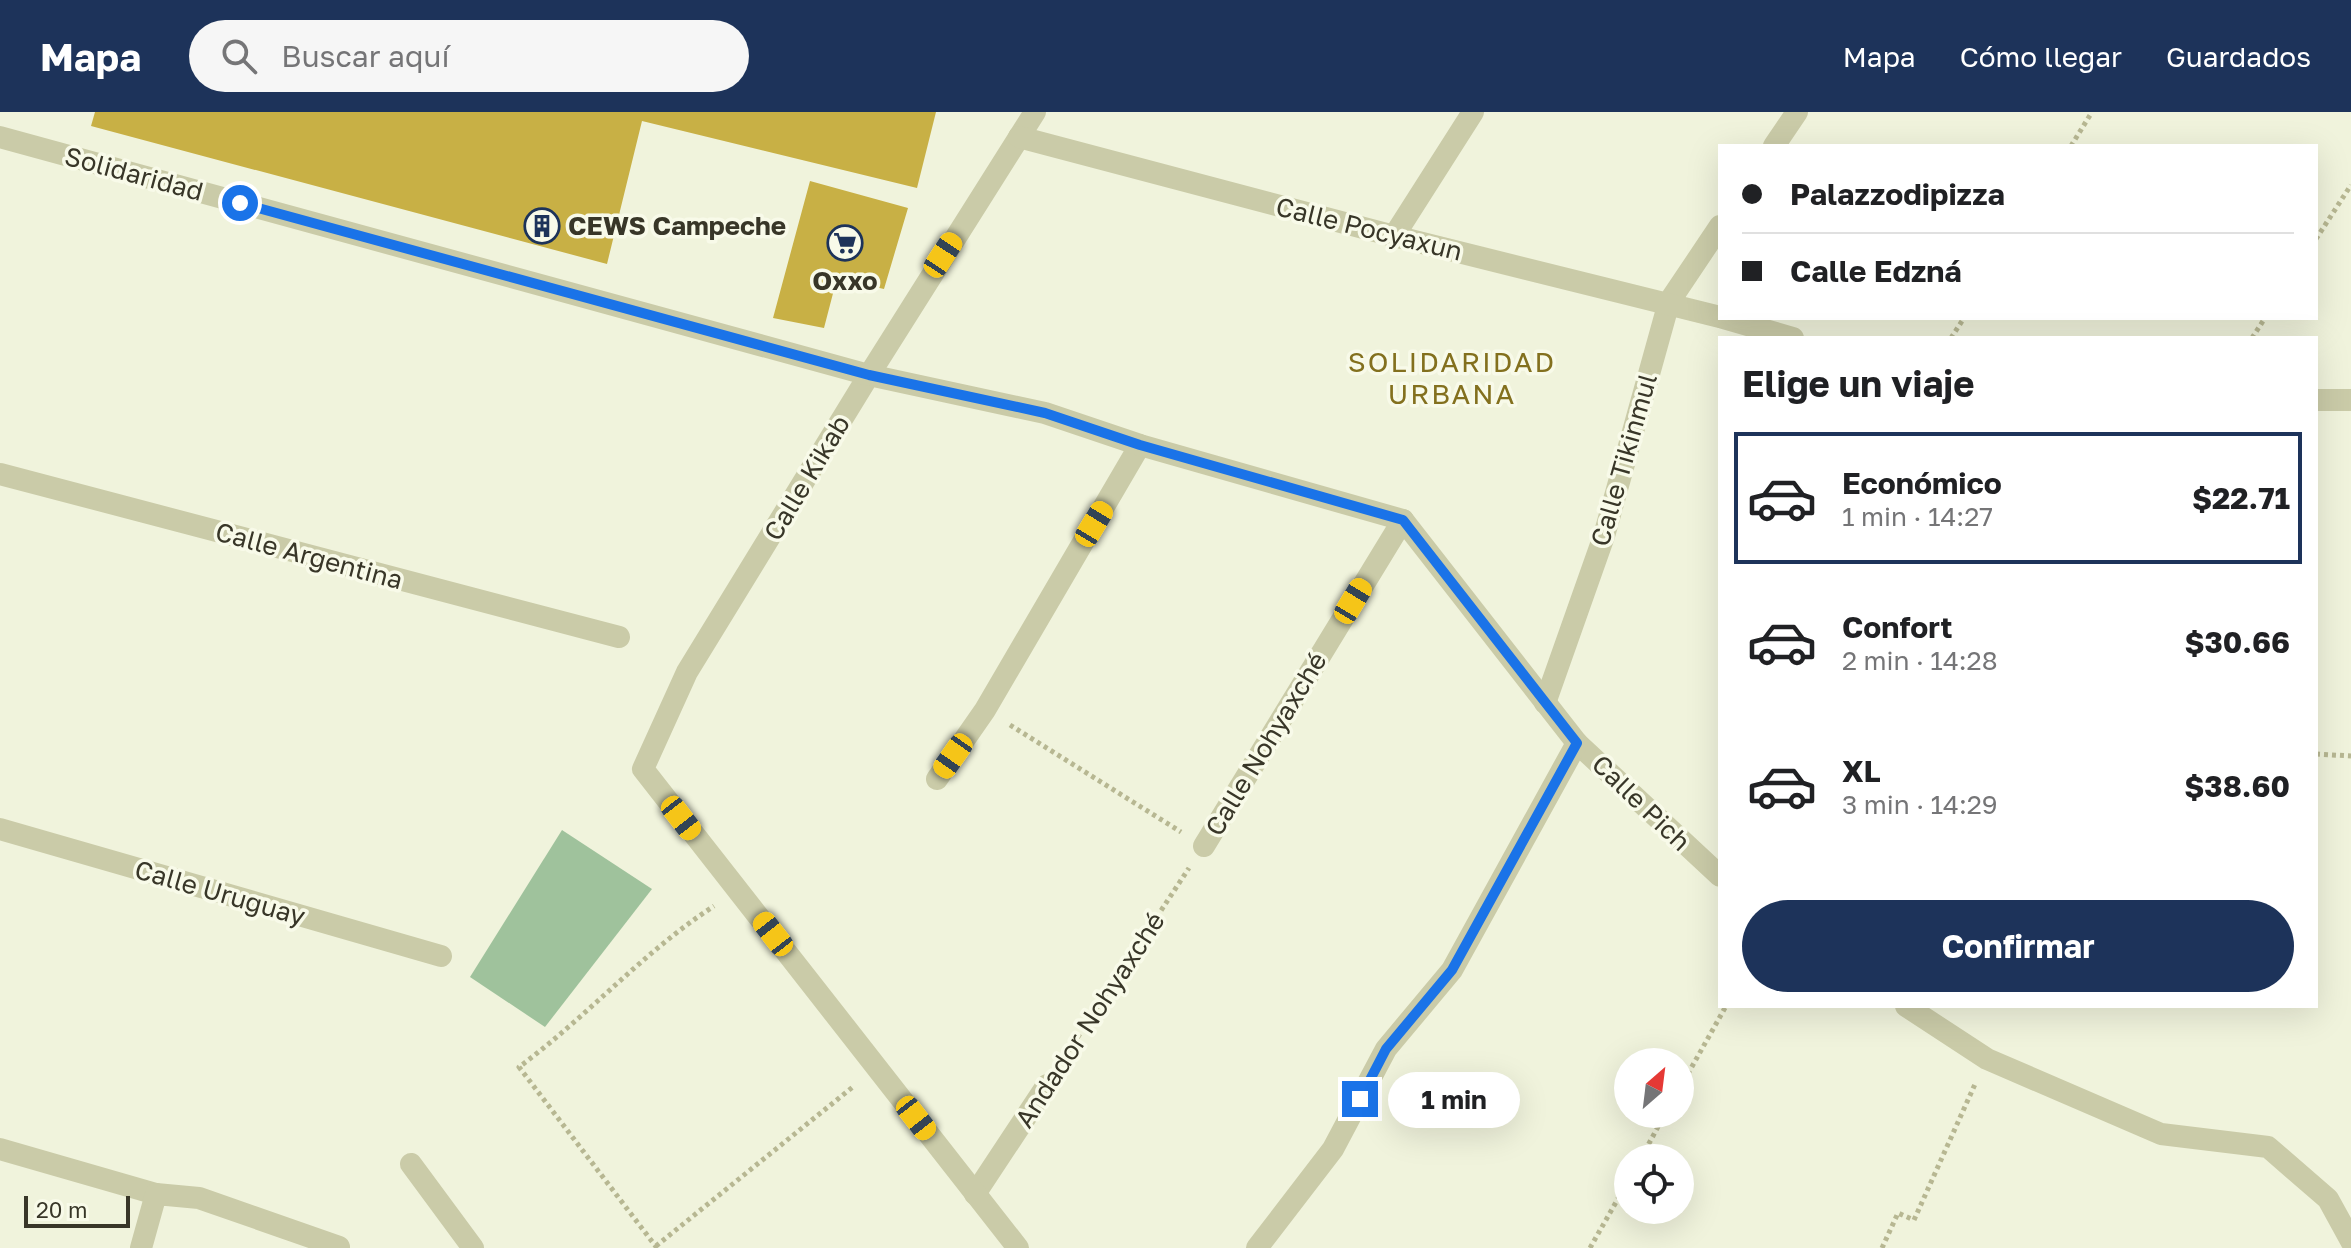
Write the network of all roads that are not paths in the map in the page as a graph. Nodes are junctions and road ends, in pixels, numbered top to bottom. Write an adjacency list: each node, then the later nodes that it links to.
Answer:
1 (1035, 112): 5 (street, Calle Kikab)
2 (1473, 112): 8 (street)
3 (1797, 112): 6 (street)
4 (0, 137): 13 (street, Solidaridad)
5 (1019, 137): 8 (street, Calle Pocyaxun); 13 (street, Calle Kikab)
6 (1775, 144)
7 (1718, 229): 9 (street, Calle Tikinmul)
8 (1394, 236): 9 (street, Calle Pocyaxun)
9 (1669, 302): 10 (street, Calle Pocyaxun); 20 (street, Calle Tikinmul)
10 (1718, 317)
11 (1729, 320): 12 (street, Calle Pocyaxun)
12 (1786, 336)
13 (869, 375): 16 (street); 32 (street, Calle Kikab)
14 (2318, 400): 15 (street)
15 (2351, 400)
16 (1140, 445): 18 (street); 22 (street)
17 (0, 474): 19 (street, Calle Argentina)
18 (1403, 520): 20 (street, Calle Pich); 24 (street, Calle Nohyaxché)
19 (619, 637)
20 (1545, 703): 21 (street, Calle Pich)
21 (1577, 743): 25 (street, Calle Pich); 38 (street)
22 (937, 779)
23 (0, 829): 26 (street, Calle Uruguay)
24 (1204, 846)
25 (1718, 874)
26 (441, 956)
27 (1909, 1008): 33 (street)
28 (1047, 1085): 32 (street, Andador Nohyaxché)
29 (0, 1149): 31 (street)
30 (411, 1164): 36 (street)
31 (156, 1194): 34 (street); 35 (street)
32 (975, 1194): 37 (street)
33 (2351, 1241)
34 (339, 1247)
35 (141, 1248)
36 (473, 1248)
37 (1018, 1248)
38 (1257, 1248)

